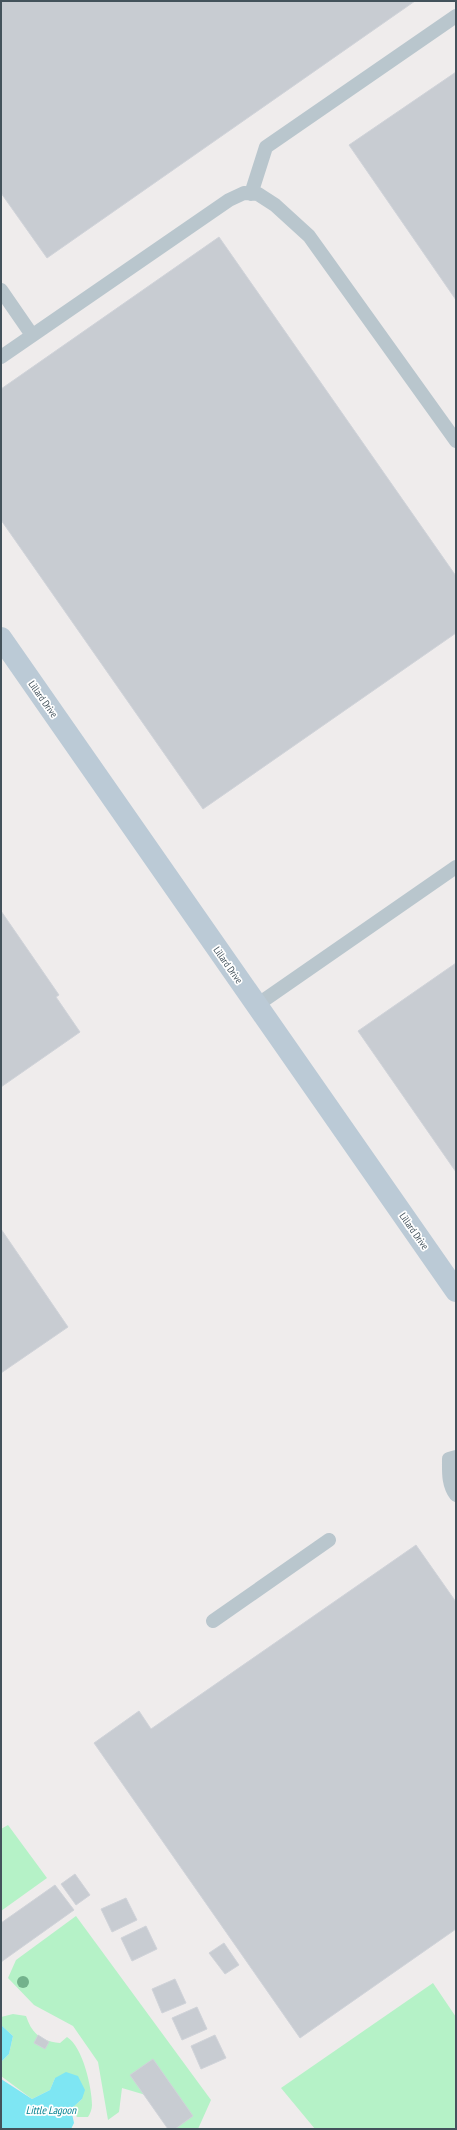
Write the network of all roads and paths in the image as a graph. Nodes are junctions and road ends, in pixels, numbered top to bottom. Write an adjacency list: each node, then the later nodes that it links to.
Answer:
1 (456, 16): 2 (lane)
2 (251, 194): 4 (lane); 6 (lane)
3 (1, 290): 4 (lane)
4 (32, 335): 5 (lane)
5 (1, 357)
6 (456, 441)
7 (2, 640): 9 (street, Lillard Drive)
8 (456, 867): 9 (lane)
9 (256, 1005): 10 (street, Lillard Drive)
10 (456, 1291)
11 (456, 1457): 12 (lane)
12 (456, 1495)
13 (328, 1540): 14 (lane)
14 (213, 1621)

